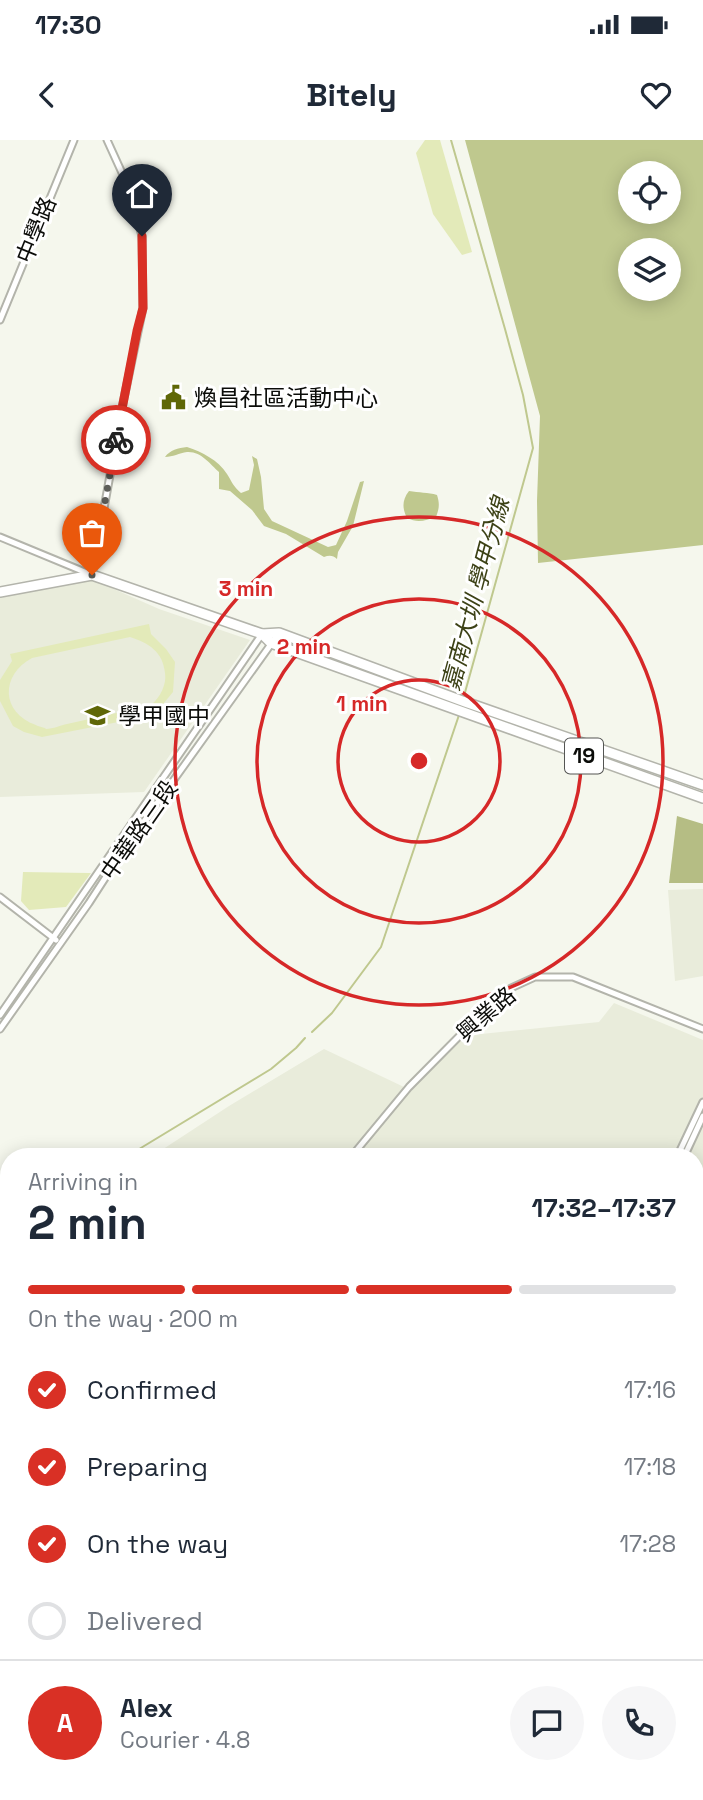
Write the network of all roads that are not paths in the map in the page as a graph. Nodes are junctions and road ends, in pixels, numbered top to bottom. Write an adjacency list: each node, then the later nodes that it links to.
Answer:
1 (74, 140): 3 (street, 中學路)
2 (107, 140): 5 (street)
3 (0, 320)
4 (0, 537): 5 (street)
5 (92, 575): 6 (main road, 19); 8 (main road, 19)
6 (0, 592)
7 (279, 633): 8 (main road, 19); 9 (street, 中華路三段); 10 (main road, 19)
8 (262, 634): 9 (main road, 19); 14 (street, 中華路三段)
9 (271, 643): 10 (main road, 19); 15 (street, 中華路三段)
10 (458, 703): 11 (main road, 19); 12 (main road, 19)
11 (703, 785)
12 (703, 798)
13 (0, 897): 14 (street)
14 (54, 939): 15 (street); 16 (street, 中華路三段)
15 (59, 943): 17 (street, 中華路三段)
16 (0, 1015)
17 (0, 1029)
18 (703, 1029): 21 (street, 興業路)
19 (703, 1102): 22 (street)
20 (703, 1116): 23 (street)
21 (358, 1148)
22 (681, 1148)
23 (688, 1148)

